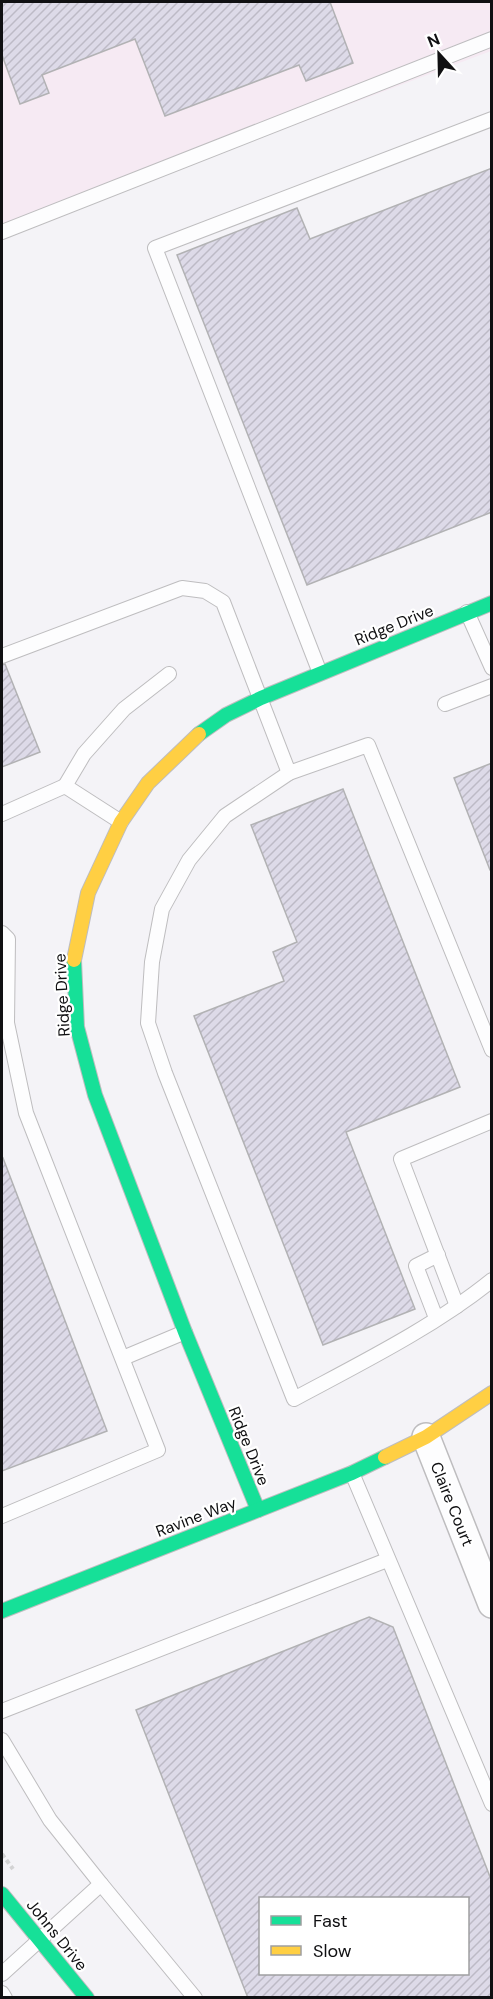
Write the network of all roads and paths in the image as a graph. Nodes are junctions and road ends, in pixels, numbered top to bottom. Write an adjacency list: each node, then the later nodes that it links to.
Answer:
1 (492, 39): 3 (lane)
2 (492, 119): 8 (lane)
3 (2, 231)
4 (492, 603): 5 (street, Ridge Drive)
5 (468, 612): 7 (lane); 8 (street, Ridge Drive)
6 (2, 656): 11 (lane)
7 (492, 668)
8 (320, 673): 11 (street, Ridge Drive)
9 (169, 674): 14 (lane)
10 (492, 686): 12 (lane)
11 (261, 698): 13 (lane); 16 (street, Ridge Drive)
12 (445, 704)
13 (289, 773): 18 (lane); 23 (lane)
14 (65, 786): 15 (lane); 16 (lane)
15 (2, 814)
16 (121, 822): 24 (street, Ridge Drive)
17 (2, 933): 25 (lane)
18 (492, 1050)
19 (492, 1121): 20 (lane)
20 (438, 1255): 22 (lane); 23 (lane)
21 (492, 1280): 22 (lane)
22 (457, 1306): 23 (lane)
23 (436, 1318)
24 (185, 1332): 25 (lane); 29 (street, Ridge Drive)
25 (123, 1358): 30 (lane)
26 (492, 1393): 27 (street, Ravine Way)
27 (426, 1437): 28 (street, Ravine Way); 32 (street, Claire Court)
28 (352, 1473): 29 (street, Ravine Way); 31 (lane)
29 (258, 1510): 33 (street, Ravine Way)
30 (2, 1516)
31 (387, 1560): 34 (lane); 36 (lane)
32 (492, 1604)
33 (2, 1611)
34 (2, 1711)
35 (2, 1740): 37 (lane)
36 (492, 1804)
37 (101, 1884): 39 (lane); 44 (lane)
38 (2, 1894): 39 (street, Johns Drive)
39 (40, 1940): 40 (lane); 43 (street, Johns Drive)
40 (2, 1974)
41 (2, 1993): 42 (lane)
42 (5, 1998)
43 (87, 1998)
44 (195, 1998)

